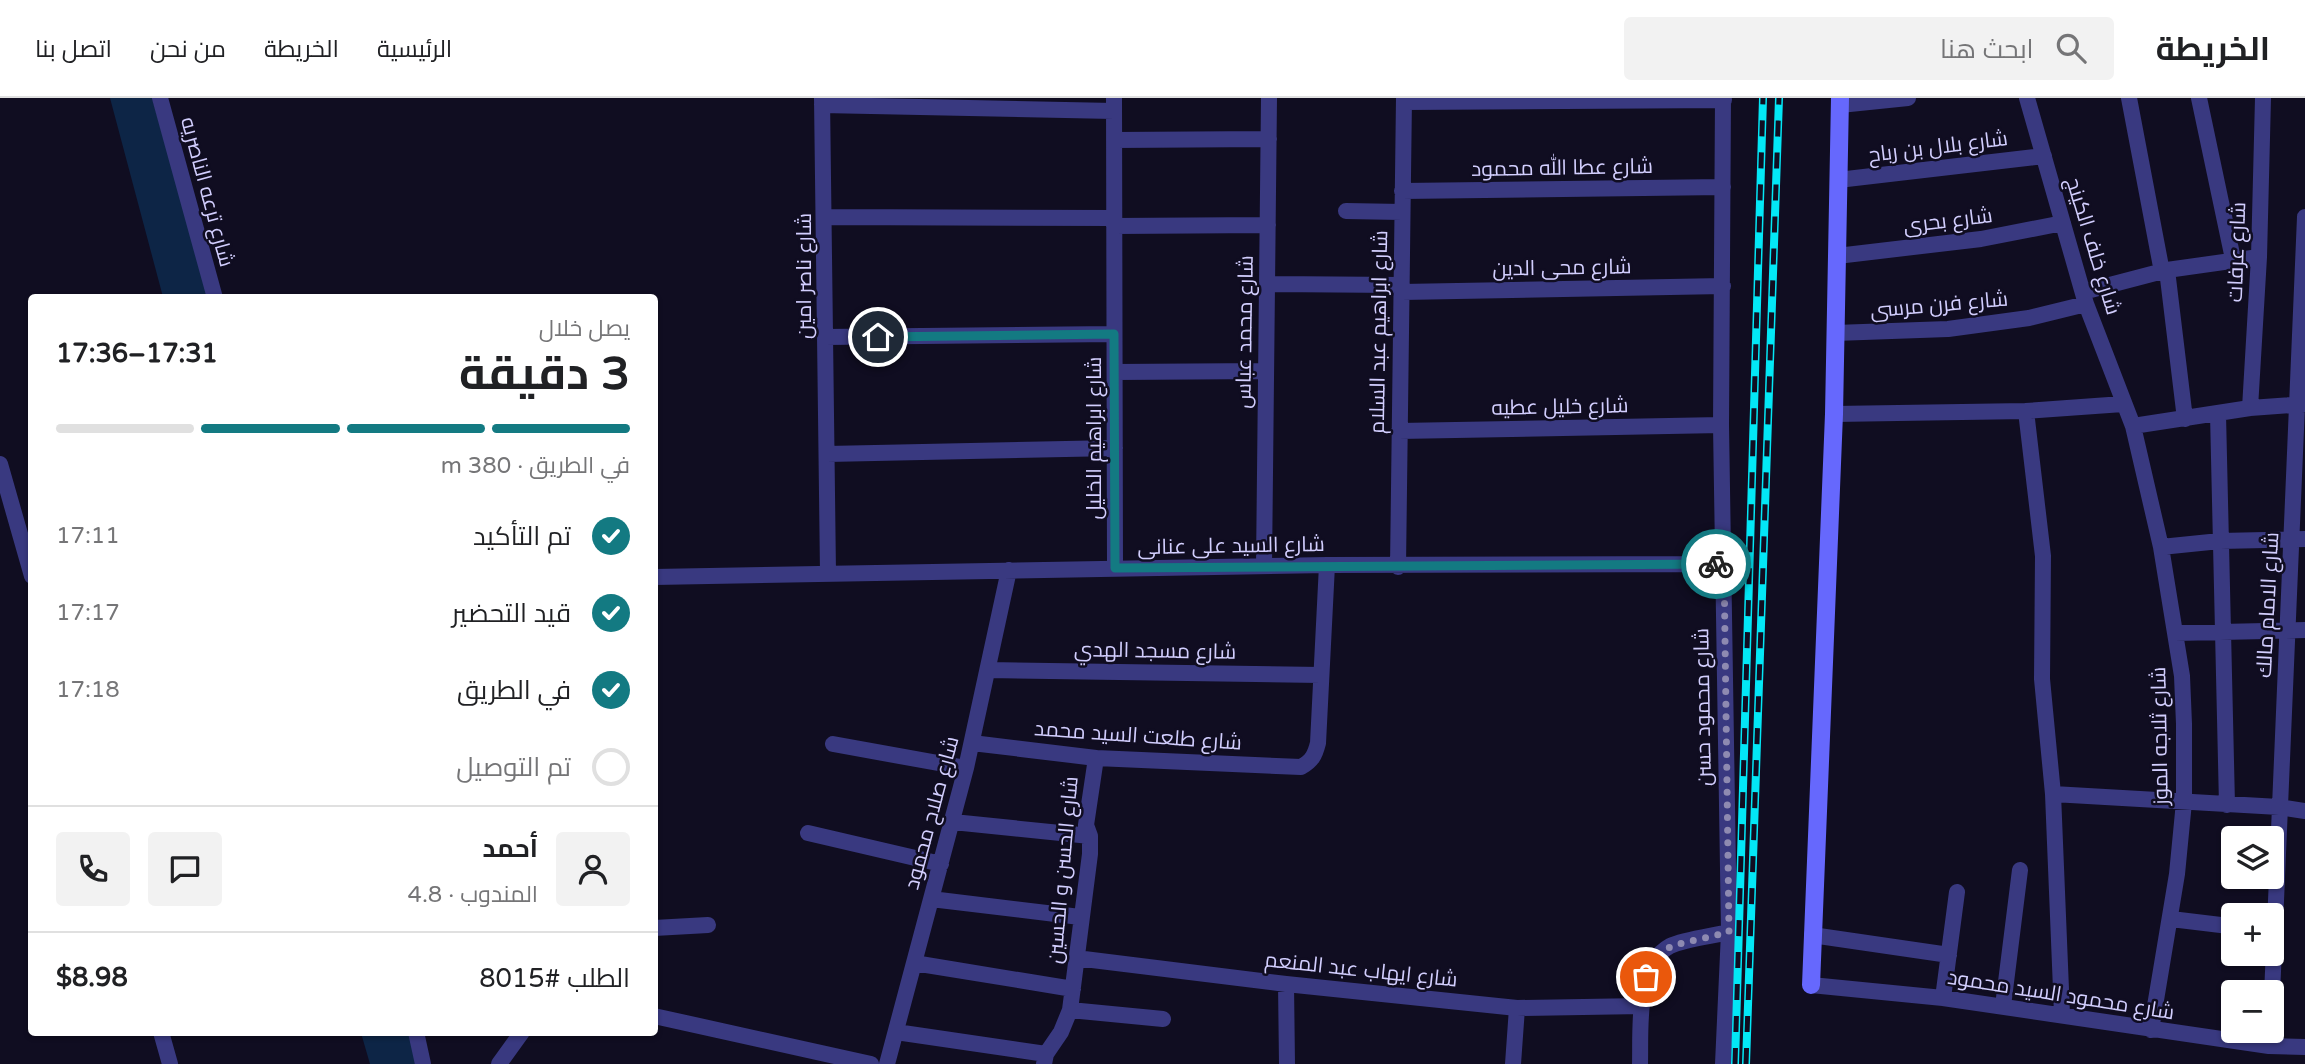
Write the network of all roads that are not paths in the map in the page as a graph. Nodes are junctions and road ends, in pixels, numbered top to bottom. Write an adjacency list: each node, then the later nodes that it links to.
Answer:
1 (160, 98): 33 (street, شارع ترعه الناصريه)
2 (1269, 98): 13 (street, شارع محمد عباس)
3 (1908, 98): 10 (street)
4 (2030, 98): 15 (street, شارع خلف الكينج)
5 (2129, 98): 29 (street)
6 (2199, 98): 28 (street)
7 (2263, 98): 27 (street, شارع عرفات)
8 (1723, 99): 9 (street); 17 (street, شارع محمود حسن)
9 (1404, 100): 18 (street, شارع ابراهيم عبد السلام)
10 (1840, 101): 16 (street)
11 (822, 102): 12 (street); 21 (street, شارع ناصر امين)
12 (1114, 104): 14 (street, شارع ابراهيم الخليل)
13 (1269, 139): 14 (street); 25 (street, شارع محمد عباس)
14 (1114, 141): 23 (street, شارع ابراهيم الخليل)
15 (2044, 156): 16 (street, شارع بلال بن رباح); 24 (street, شارع خلف الكينج)
16 (1838, 180): 26 (street)
17 (1723, 187): 18 (street, شارع عطا الله محمود); 31 (street, شارع محمود حسن)
18 (1402, 191): 20 (street, شارع ابراهيم عبد السلام)
19 (1346, 211): 20 (street)
20 (1402, 212): 32 (street, شارع ابراهيم عبد السلام)
21 (824, 217): 23 (street); 37 (street, شارع ناصر امين)
22 (2305, 217): 41 (street, شارع الامام مالك)
23 (1114, 222): 25 (street); 36 (street, شارع ابراهيم الخليل)
24 (2063, 223): 26 (street, شارع بحرى); 34 (street, شارع خلف الكينج)
25 (1268, 225): 30 (street, شارع محمد عباس)
26 (1837, 256): 35 (street)
27 (2259, 257): 28 (street, شارع فرن مرسى); 42 (street, شارع عرفات)
28 (2233, 259): 29 (street, شارع فرن مرسى)
29 (2164, 271): 34 (street, شارع فرن مرسى); 46 (street)
30 (1267, 284): 32 (street, شارع محى الدين); 38 (street, شارع محمد عباس)
31 (1723, 286): 32 (street, شارع محى الدين); 47 (street, شارع محمود حسن)
32 (1401, 289): 49 (street, شارع ابراهيم عبد السلام)
33 (214, 294)
34 (2085, 298): 35 (street, شارع فرن مرسى); 40 (street, شارع خلف الكينج)
35 (1835, 333): 44 (street)
36 (1114, 334): 37 (street); 39 (street, شارع ابراهيم الخليل)
37 (825, 337): 51 (street, شارع ناصر امين)
38 (1266, 371): 39 (street); 59 (street, شارع محمد عباس)
39 (1115, 372): 50 (street, شارع ابراهيم الخليل)
40 (2123, 404): 43 (street); 48 (street, شارع ثلاجه الموز)
41 (2302, 404): 42 (street); 53 (street, شارع الامام مالك)
42 (2250, 408): 45 (street)
43 (2026, 411): 44 (street); 75 (street)
44 (1833, 414): 93 (street)
45 (2218, 414): 46 (street); 54 (street)
46 (2185, 419): 48 (street)
47 (1721, 425): 49 (street, شارع خليل عطيه); 57 (street, شارع محمود حسن)
48 (2133, 426): 55 (street, شارع ثلاجه الموز)
49 (1399, 430): 60 (street, شارع ابراهيم عبد السلام)
50 (1115, 448): 51 (street); 61 (street, شارع ابراهيم الخليل)
51 (827, 454): 63 (street, شارع ناصر امين)
52 (0, 464): 56 (street)
53 (2298, 539): 54 (street); 65 (street, شارع الامام مالك)
54 (2220, 541): 55 (street); 68 (street)
55 (2161, 547): 67 (street, شارع ثلاجه الموز)
56 (28, 562)
57 (1724, 564): 60 (street, شارع السيد على عنانى); 92 (street, شارع محمود حسن)
58 (1327, 565): 59 (street, شارع السيد على عنانى); 60 (street, شارع السيد على عنانى); 70 (street)
59 (1264, 566): 61 (street, شارع السيد على عنانى)
60 (1398, 566)
61 (1115, 568): 62 (street, شارع السيد على عنانى)
62 (1009, 570): 63 (street, شارع السيد على عنانى); 69 (street, شارع صلاح محمود)
63 (828, 573): 64 (street, شارع السيد على عنانى)
64 (658, 577)
65 (2287, 630): 66 (street); 68 (street); 78 (street, شارع الامام مالك)
66 (2305, 630)
67 (2175, 632): 68 (street); 76 (street, شارع ثلاجه الموز)
68 (2223, 632): 77 (street)
69 (988, 670): 70 (street, شارع مسجد الهدي); 72 (street, شارع صلاح محمود)
70 (1321, 675): 73 (street, شارع طلعت السيد محمد)
71 (833, 744): 74 (street)
72 (972, 744): 73 (street, شارع طلعت السيد محمد); 74 (street, شارع صلاح محمود)
73 (1096, 758): 82 (street, شارع الحسن و الحسين)
74 (966, 768): 80 (street, شارع صلاح محمود)
75 (2053, 794): 76 (street); 106 (street)
76 (2184, 802): 77 (street); 88 (street, شارع ثلاجه الموز)
77 (2227, 805): 78 (street)
78 (2279, 807): 79 (street); 97 (street, شارع الامام مالك)
79 (2305, 811)
80 (953, 822): 82 (street); 83 (street, شارع صلاح محمود)
81 (808, 833): 83 (street)
82 (1090, 836): 87 (street, شارع الحسن و الحسين)
83 (941, 864): 86 (street, شارع صلاح محمود)
84 (2020, 870): 103 (street)
85 (1957, 892): 94 (street)
86 (931, 899): 87 (street); 96 (street, شارع صلاح محمود)
87 (1080, 917): 95 (street, شارع الحسن و الحسين)
88 (2171, 919): 90 (street); 109 (street, شارع ثلاجه الموز)
89 (708, 925): 91 (street)
90 (2221, 925)
91 (658, 928)
92 (1729, 932): 102 (street); 126 (street, شارع محمود حسن)
93 (1812, 935): 94 (street); 99 (street)
94 (1949, 955): 101 (street)
95 (1076, 958): 98 (street, شارع ايهاب عبد المنعم); 100 (street, شارع الحسن و الحسين)
96 (914, 963): 100 (street); 110 (street, شارع صلاح محمود)
97 (2273, 980)
98 (1286, 984): 104 (street, شارع ايهاب عبد المنعم); 123 (street)
99 (1811, 985): 101 (street, شارع محمود السيد محمود)
100 (1073, 989): 105 (street, شارع الحسن و الحسين)
101 (1943, 998): 103 (street, شارع محمود السيد محمود)
102 (1642, 1006): 104 (street, شارع ايهاب عبد المنعم); 125 (street)
103 (2003, 1006): 106 (street, شارع محمود السيد محمود)
104 (1517, 1008): 124 (street)
105 (1070, 1010): 108 (street); 117 (street, شارع الحسن و الحسين)
106 (2062, 1014): 109 (street, شارع محمود السيد محمود)
107 (658, 1017): 121 (street)
108 (1163, 1019)
109 (2151, 1030): 111 (street, شارع محمود السيد محمود)
110 (896, 1032): 117 (street); 122 (street, شارع صلاح محمود)
111 (2221, 1035)
112 (162, 1036): 118 (street)
113 (417, 1036): 119 (street)
114 (519, 1036): 120 (street)
115 (2284, 1042): 116 (street, شارع محمود السيد محمود)
116 (2305, 1047)
117 (1045, 1059)
118 (170, 1064)
119 (423, 1064)
120 (499, 1064)
121 (871, 1064)
122 (887, 1064)
123 (1287, 1064)
124 (1513, 1064)
125 (1640, 1064)
126 (1723, 1064)

